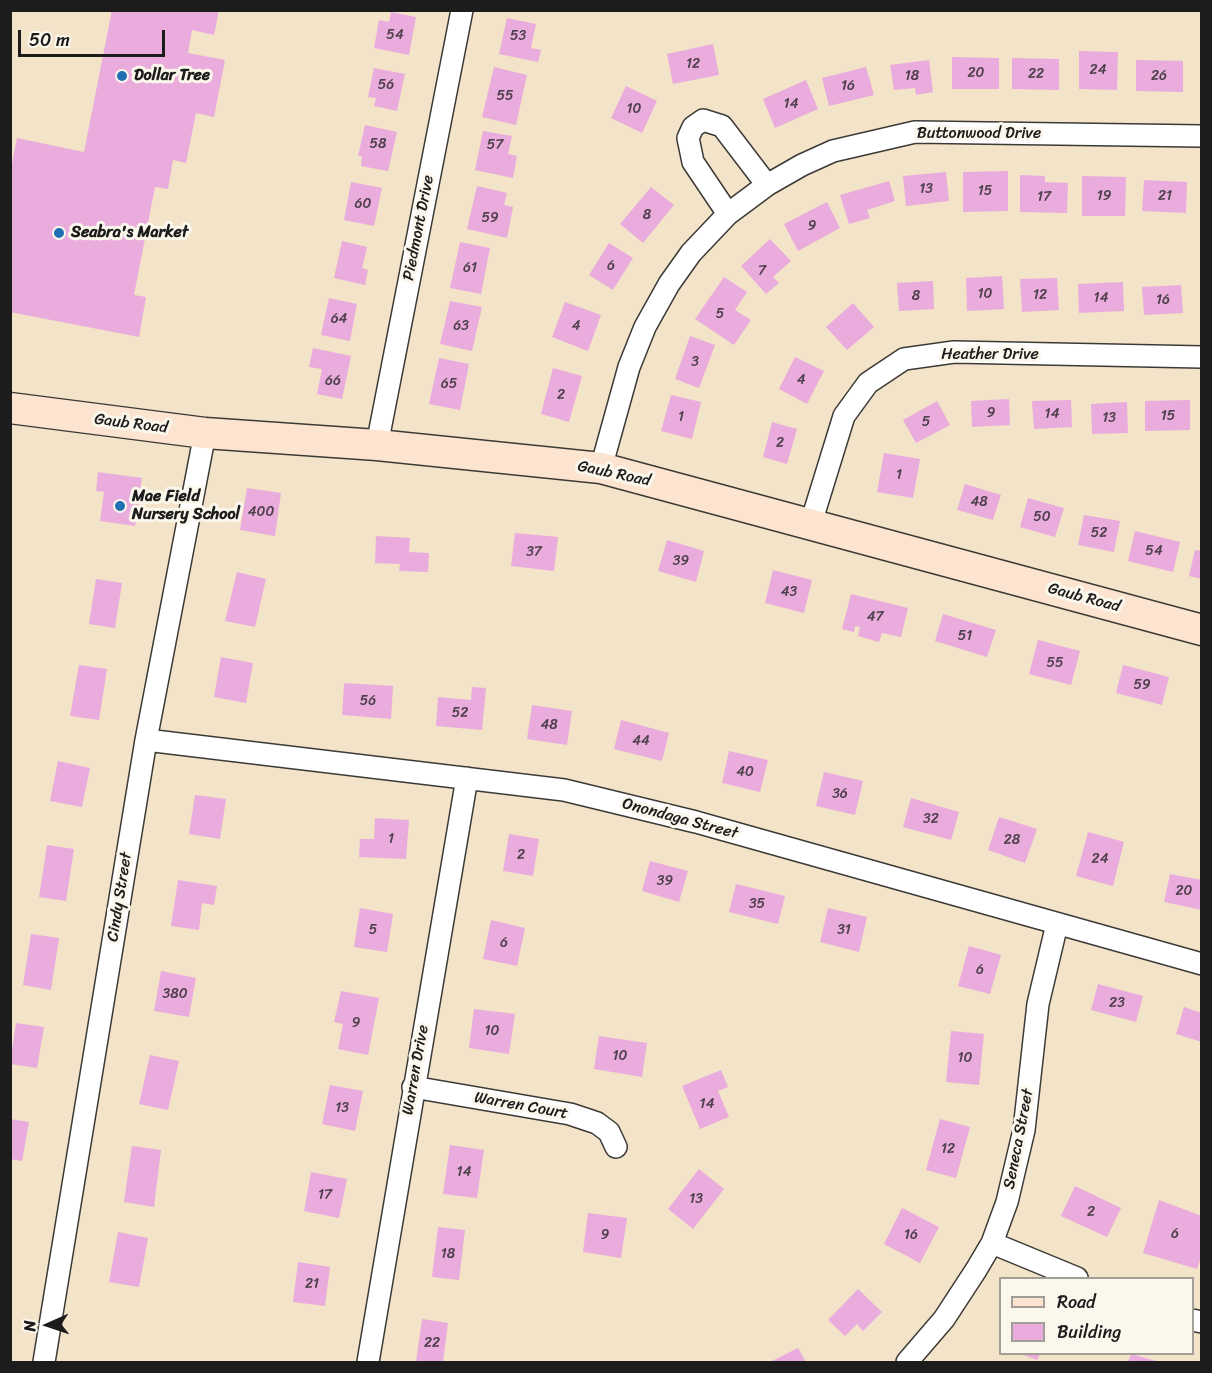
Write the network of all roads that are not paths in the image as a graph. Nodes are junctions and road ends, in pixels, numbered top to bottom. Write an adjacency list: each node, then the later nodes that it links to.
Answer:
1 (462, 10): 8 (street, Piedmont Drive)
2 (1202, 136): 3 (street, Buttonwood Drive)
3 (767, 185): 4 (street, Buttonwood Drive); 4 (street)
4 (728, 214): 9 (street, Buttonwood Drive)
5 (1202, 357): 10 (street, Heather Drive)
6 (10, 408): 7 (street, Gaub Road)
7 (205, 432): 8 (street, Gaub Road); 12 (street, Cindy Street)
8 (377, 445): 9 (street, Gaub Road)
9 (601, 468): 10 (street, Gaub Road)
10 (811, 523): 11 (street, Gaub Road)
11 (1202, 630)
12 (146, 740): 13 (street, Onondaga Street); 20 (street, Cindy Street)
13 (467, 778): 14 (street, Onondaga Street); 16 (street, Warren Drive)
14 (1057, 924): 15 (street, Onondaga Street); 18 (street, Seneca Street)
15 (1202, 963)
16 (413, 1087): 17 (street, Warren Court); 21 (street, Warren Drive)
17 (616, 1147)
18 (992, 1243): 19 (street); 22 (street, Seneca Street)
19 (1075, 1277)
20 (44, 1362)
21 (368, 1362)
22 (907, 1362)

